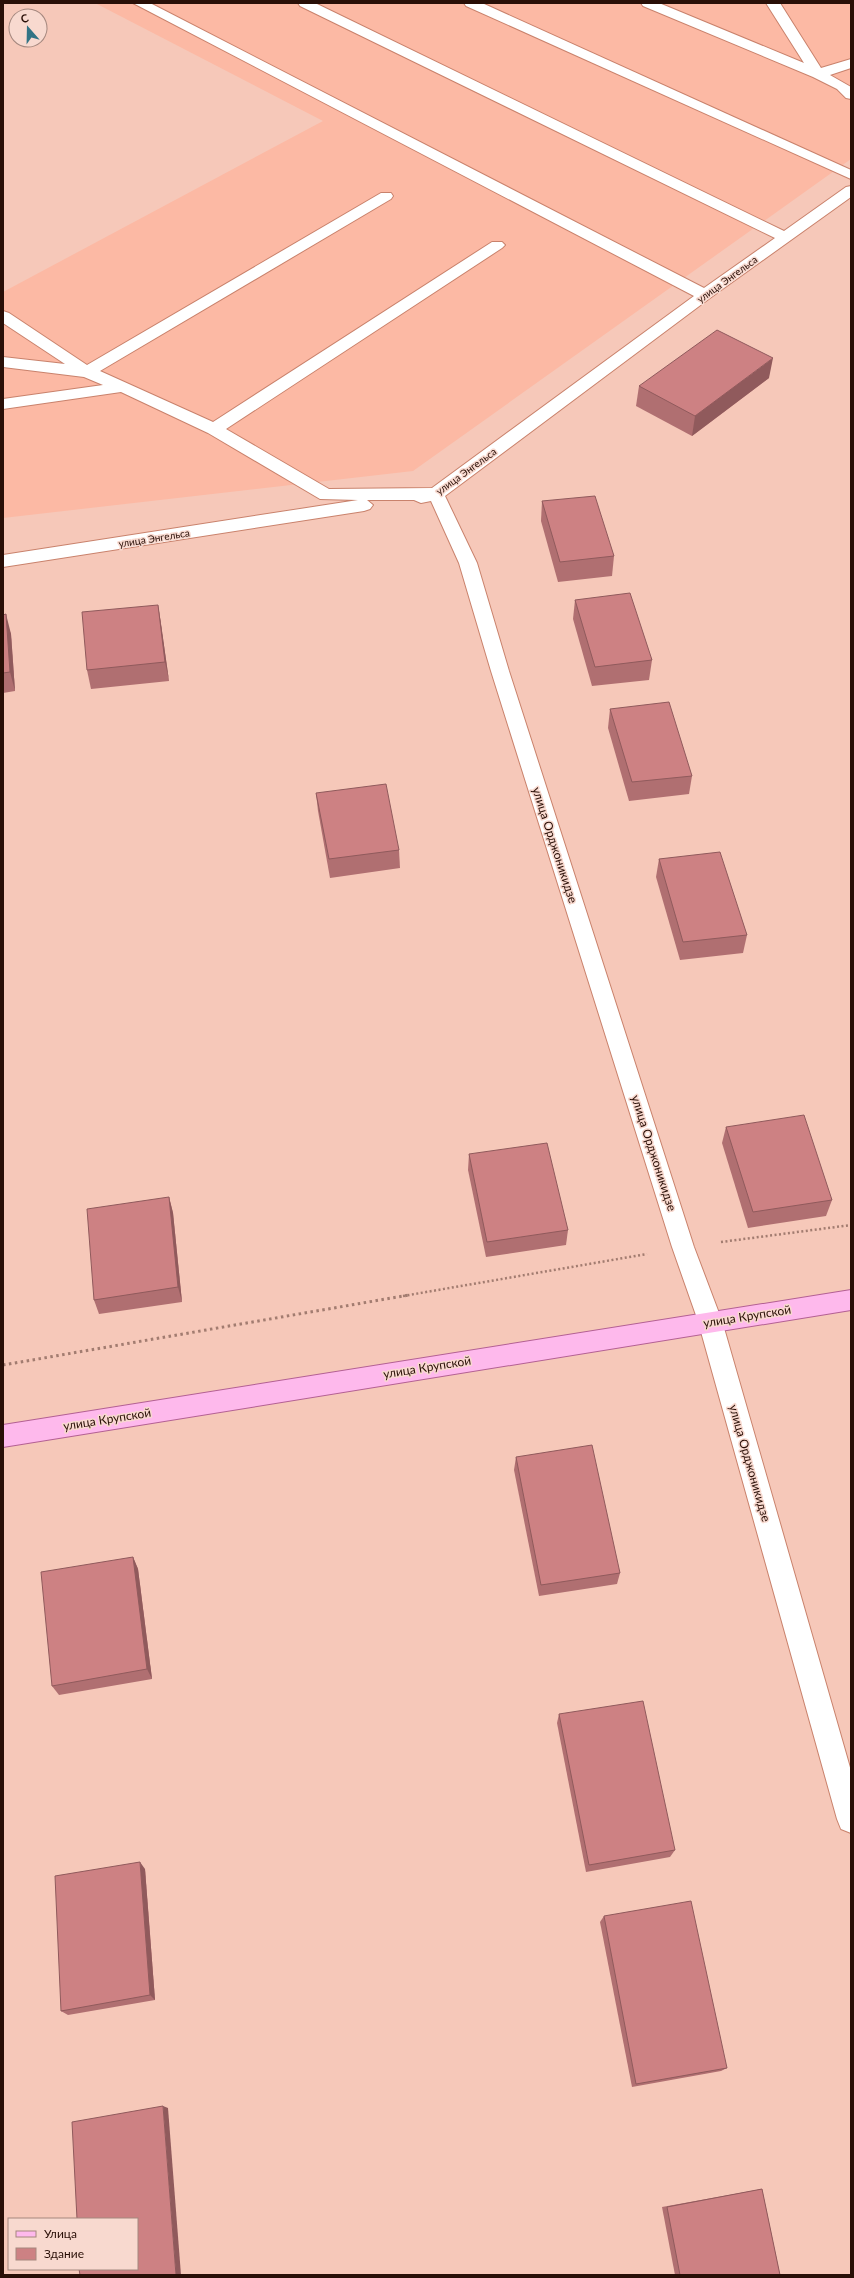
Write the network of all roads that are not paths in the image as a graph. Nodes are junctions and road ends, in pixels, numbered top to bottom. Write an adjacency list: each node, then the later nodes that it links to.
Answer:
1 (140, 3): 16 (street)
2 (305, 3): 14 (street)
3 (471, 3): 11 (street)
4 (648, 3): 7 (street)
5 (684, 3): 7 (street)
6 (773, 3): 9 (street)
7 (696, 23): 9 (street)
8 (851, 63): 9 (street)
9 (818, 74): 10 (street)
10 (851, 95)
11 (851, 175)
12 (851, 190): 14 (street, улица Энгельса)
13 (386, 196): 19 (street)
14 (785, 237): 16 (street, улица Энгельса)
15 (497, 245): 22 (street)
16 (705, 295): 23 (street, улица Энгельса)
17 (3, 316): 19 (street)
18 (3, 362): 19 (street)
19 (87, 372): 20 (street)
20 (124, 387): 21 (street); 22 (street)
21 (3, 404)
22 (214, 429): 23 (street)
23 (436, 494): 24 (street, улица Энгельса); 26 (street, улица Орджоникидзе)
24 (3, 561)
25 (851, 1300): 26 (main road, улица Крупской)
26 (710, 1321): 27 (main road, улица Крупской); 28 (street, улица Орджоникидзе)
27 (3, 1436)
28 (851, 1819)

